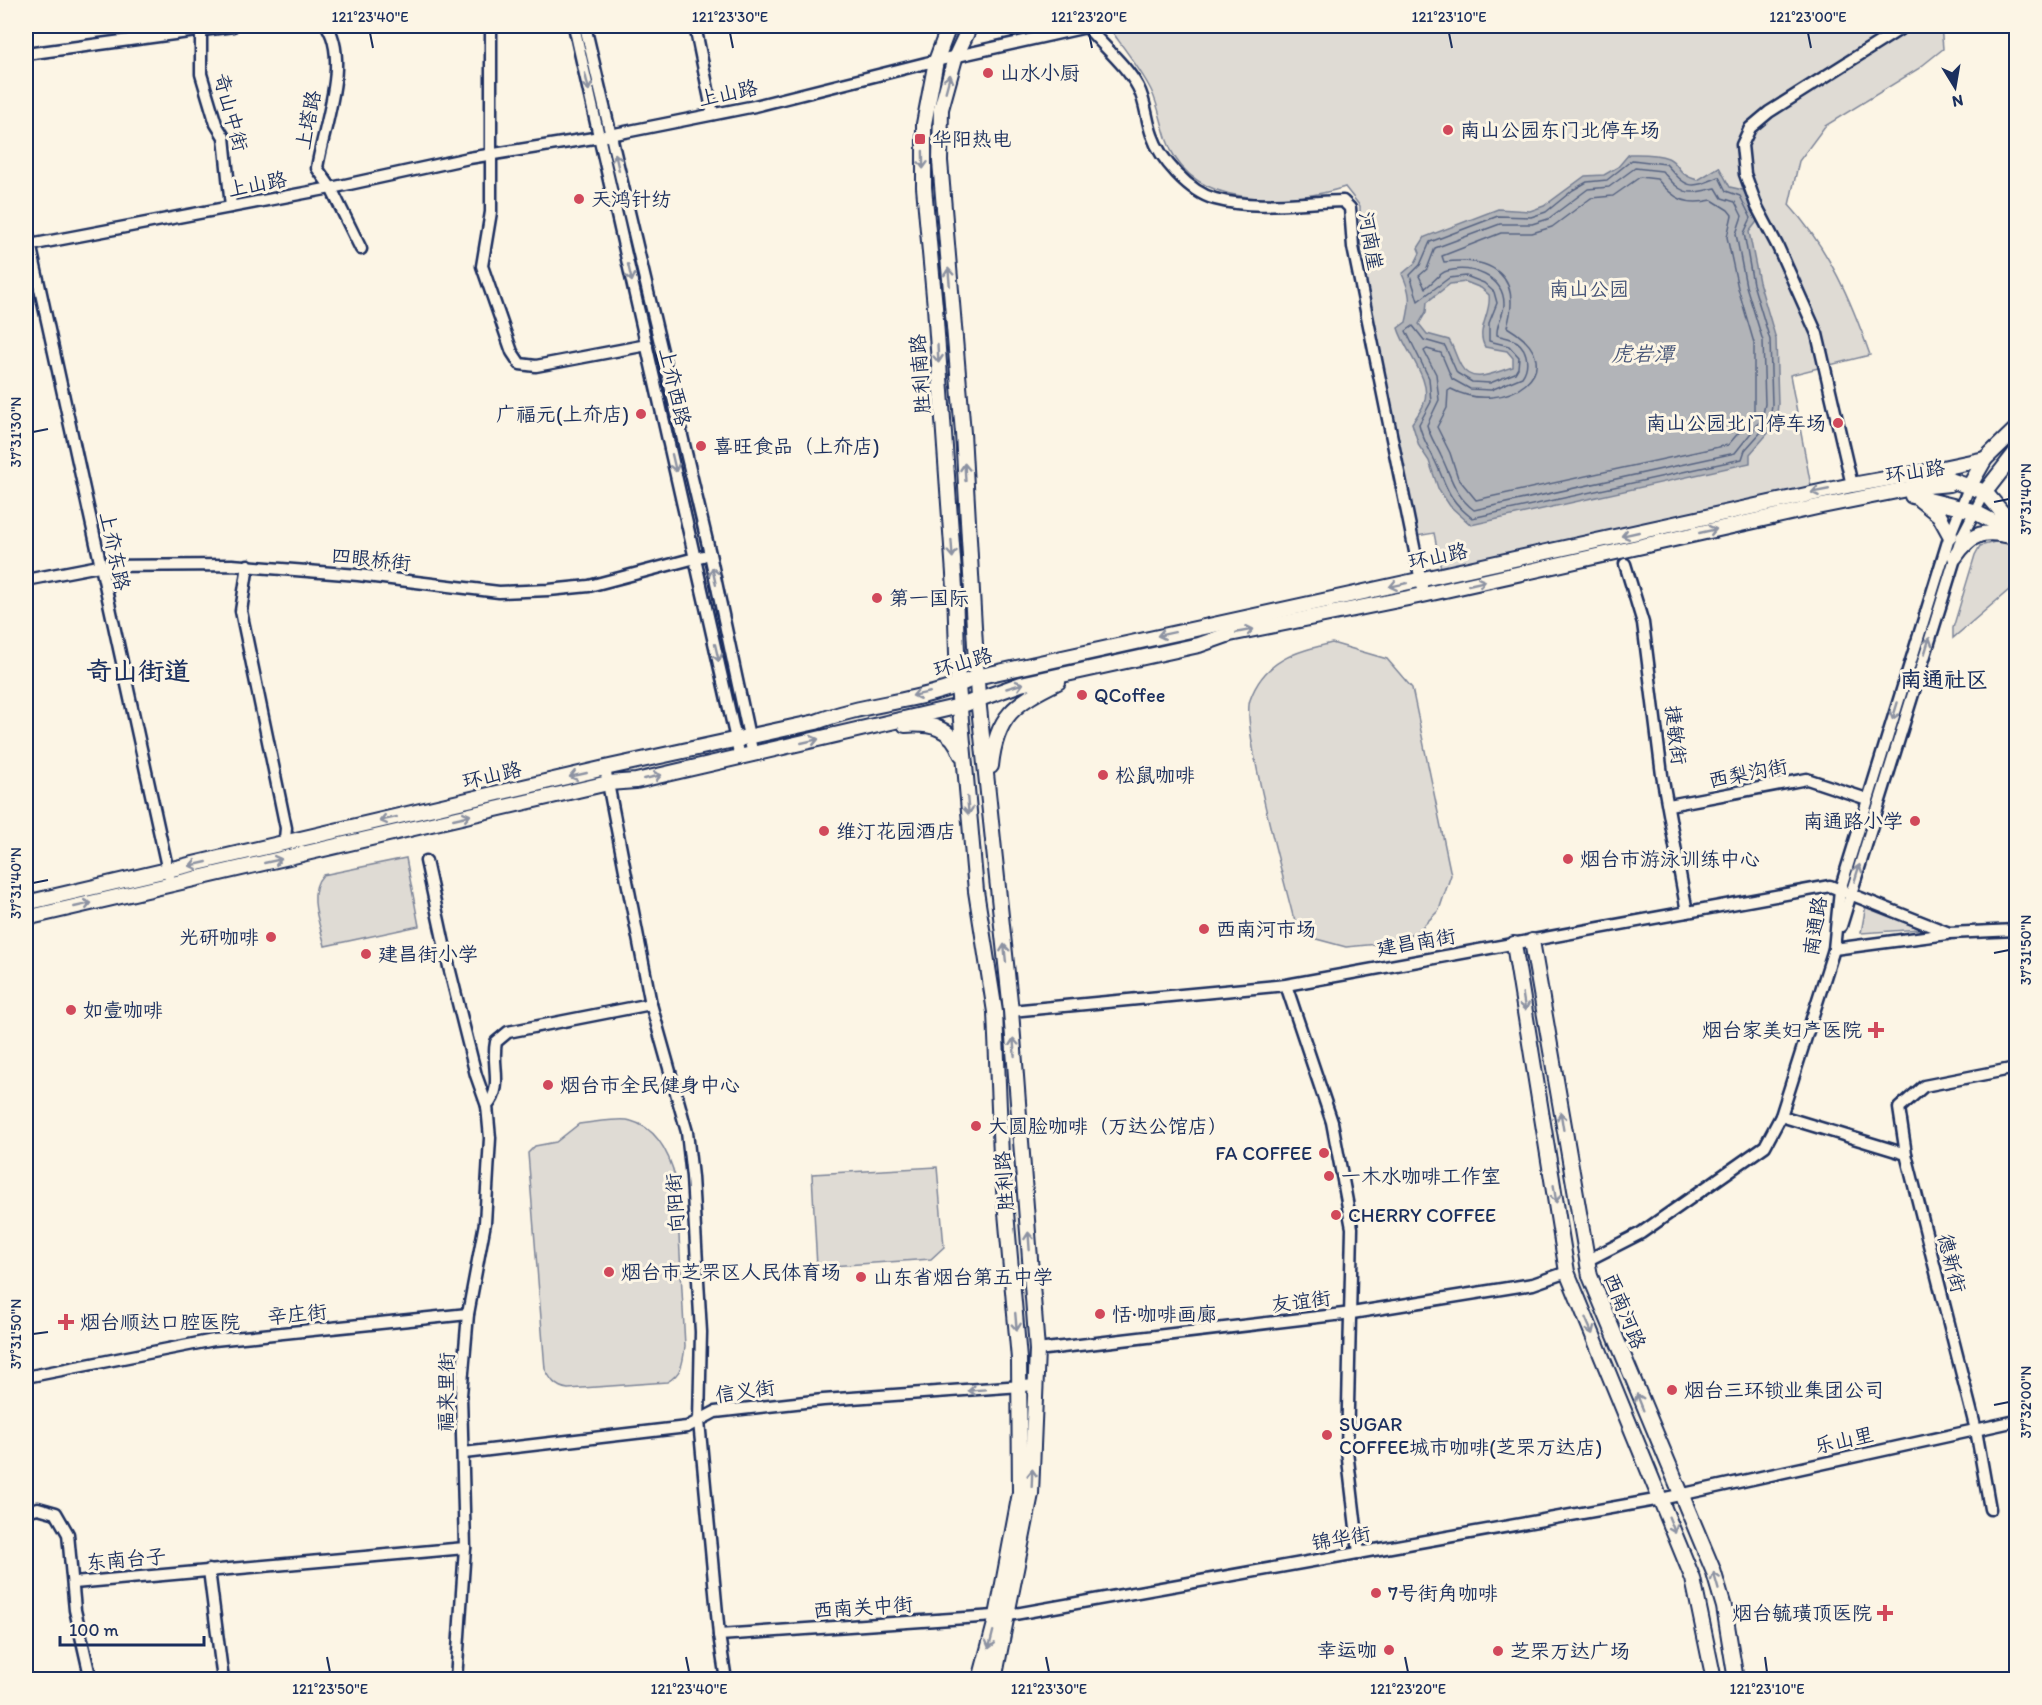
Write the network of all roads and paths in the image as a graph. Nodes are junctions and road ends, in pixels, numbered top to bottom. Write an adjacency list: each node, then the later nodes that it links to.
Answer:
1 (233, 26): 10 (street)
2 (327, 26): 18 (street, 上塔路)
3 (491, 26): 17 (street)
4 (574, 26): 16 (street, 上夼西路, one-way to 16)
5 (585, 26): 16 (street, 上夼西路)
6 (695, 26): 15 (street)
7 (970, 26): 13 (main road)
8 (1089, 26): 13 (street, 上山路); 44 (street, 河南崖)
9 (1905, 26): 28 (street)
10 (201, 28): 12 (street); 19 (street, 奇山中街)
11 (946, 31): 14 (main road)
12 (26, 54)
13 (955, 58): 14 (street, 上山路); 49 (main road, 胜利南路, one-way to 13)
14 (936, 61): 15 (street, 上山路); 50 (main road, 胜利南路, one-way to 50)
15 (713, 114): 16 (street, 上山路)
16 (605, 136): 17 (street, 上山路); 23 (street, 上夼西路, one-way to 23); 37 (street, 上夼西路, one-way to 16)
17 (491, 155): 18 (street, 上山路); 23 (street)
18 (331, 188): 19 (street, 上山路); 22 (street, 上塔路)
19 (231, 207): 21 (street, 上山路)
20 (26, 225): 21 (street, 上夼东路)
21 (30, 245): 41 (street, 上夼东路)
22 (361, 249)
23 (647, 345): 39 (street, 上夼西路, one-way to 39)
24 (2016, 429): 26 (main road)
25 (2016, 452): 31 (main road)
26 (1985, 459): 27 (main road); 29 (main road)
27 (1919, 472): 28 (main road, 环山路); 29 (main road, 环山路)
28 (1852, 485): 44 (main road, 环山路, one-way to 44)
29 (1970, 485): 30 (main road, 环山路); 31 (main road); 33 (street, 南通路)
30 (1895, 492): 32 (main road, 环山路); 45 (main road, 环山路, one-way to 30)
31 (1985, 492): 33 (street); 34 (main road)
32 (1912, 496): 33 (main road, 环山路); 35 (main road)
33 (1967, 509): 35 (street, 南通路); 36 (main road, 环山路); 38 (street)
34 (2016, 529)
35 (1950, 535): 60 (street, 南通路, one-way to 60)
36 (2016, 536): 38 (main road)
37 (710, 554): 39 (street, 四眼桥街); 54 (street, 上夼西路, one-way to 37)
38 (1955, 557): 66 (street, one-way to 38)
39 (697, 558): 42 (street, 四眼桥街); 54 (street, 上夼西路, one-way to 54)
40 (1625, 564): 61 (street, 捷敏街)
41 (99, 566): 42 (street, 四眼桥街); 43 (street, 四眼桥街); 64 (street, 上夼东路)
42 (248, 566): 62 (street)
43 (26, 580)
44 (1421, 580): 45 (street, 河南崖); 46 (main road, 环山路, one-way to 46)
45 (1424, 595): 47 (main road, 环山路, one-way to 45)
46 (1195, 628): 47 (main road); 49 (main road, 环山路, one-way to 49)
47 (1199, 645): 48 (main road, 环山路)
48 (1094, 669): 51 (main road, 环山路, one-way to 48); 59 (main road)
49 (976, 677): 50 (main road, 环山路); 51 (main road, 胜利路)
50 (958, 686): 52 (main road, 胜利路); 54 (main road, 环山路, one-way to 54)
51 (978, 698): 52 (main road, 环山路); 59 (main road, 胜利路)
52 (960, 706): 53 (main road, 环山路); 56 (main road, 胜利路)
53 (861, 728): 55 (main road, 环山路, one-way to 53); 56 (main road)
54 (743, 737): 55 (street, 上夼西路); 57 (main road, 环山路)
55 (747, 756): 58 (main road, 环山路, one-way to 55)
56 (965, 767): 78 (main road, 胜利路, one-way to 78)
57 (605, 768): 58 (street, 向阳街); 62 (main road, 环山路, one-way to 62)
58 (608, 783): 65 (main road, 环山路, one-way to 58); 76 (street, 向阳街)
59 (988, 798): 77 (main road, 胜利路, one-way to 59)
60 (1867, 800): 61 (street, 西梨沟街); 66 (street, 南通路)
61 (1669, 806): 68 (street, 捷敏街)
62 (279, 845): 64 (main road, 环山路, one-way to 64)
63 (426, 861): 80 (street, 福来里街)
64 (168, 870): 65 (street, 上夼东路); 67 (main road, 环山路)
65 (171, 885): 69 (main road, 环山路, one-way to 65)
66 (1845, 892): 68 (street, 建昌南街); 71 (street); 74 (street, 南通路)
67 (26, 903)
68 (1687, 912): 72 (street, 建昌南街)
69 (26, 918)
70 (2016, 930): 71 (street)
71 (1949, 933): 74 (street)
72 (1532, 941): 73 (street, 建昌南街); 83 (main road, 西南河路, one-way to 72)
73 (1514, 944): 75 (street, 建昌南街); 84 (main road, 西南河路, one-way to 84)
74 (1834, 949): 81 (street, 南通路)
75 (1286, 985): 77 (street, 建昌南街); 85 (street)
76 (651, 1004): 80 (street, 福来里街); 91 (street, 向阳街)
77 (1011, 1011): 78 (main road, 建昌南街); 87 (main road, 胜利路, one-way to 77)
78 (995, 1012): 90 (main road, 胜利路, one-way to 90)
79 (2016, 1068): 82 (street, 德新街)
80 (487, 1106): 86 (street, 福来里街)
81 (1781, 1116): 82 (street); 83 (street, 南通路)
82 (1906, 1154): 93 (street, 德新街)
83 (1586, 1261): 84 (main road, 南通路); 95 (main road, 西南河路, one-way to 83)
84 (1567, 1272): 85 (street, 友谊街); 96 (main road, 西南河路, one-way to 96)
85 (1352, 1313): 87 (street, 友谊街); 100 (street)
86 (468, 1314): 88 (street, 辛庄街); 94 (street, 福来里街)
87 (1037, 1350): 89 (main road, 胜利路)
88 (26, 1377)
89 (1036, 1385): 90 (street, 信义街); 103 (main road, 胜利路, one-way to 89)
90 (1019, 1388): 91 (street, 信义街, one-way to 91); 103 (main road, 胜利路)
91 (699, 1421): 94 (street, 信义街); 104 (street, 向阳街)
92 (2016, 1421): 93 (street, 乐山里)
93 (1976, 1430): 95 (street, 乐山里); 97 (street, 德新街)
94 (464, 1453): 99 (street, 福来里街)
95 (1680, 1495): 96 (street, 锦华街); 112 (main road, 西南河路, one-way to 95)
96 (1661, 1499): 100 (street, 锦华街); 111 (main road, 西南河路, one-way to 111)
97 (1990, 1509)
98 (26, 1511): 102 (street)
99 (465, 1548): 101 (street, 东南台子); 107 (street, 福来里街)
100 (1359, 1553): 103 (street, 锦华街)
101 (209, 1570): 102 (street, 东南台子); 106 (street)
102 (74, 1582): 105 (street, 东南台子)
103 (1003, 1615): 104 (street, 西南关中街); 109 (main road, 胜利路, one-way to 109); 110 (main road, 胜利路)
104 (719, 1635): 108 (street, 向阳街)
105 (91, 1680)
106 (223, 1680)
107 (456, 1680)
108 (726, 1680)
109 (980, 1680)
110 (994, 1680)
111 (1714, 1680)
112 (1736, 1680)

